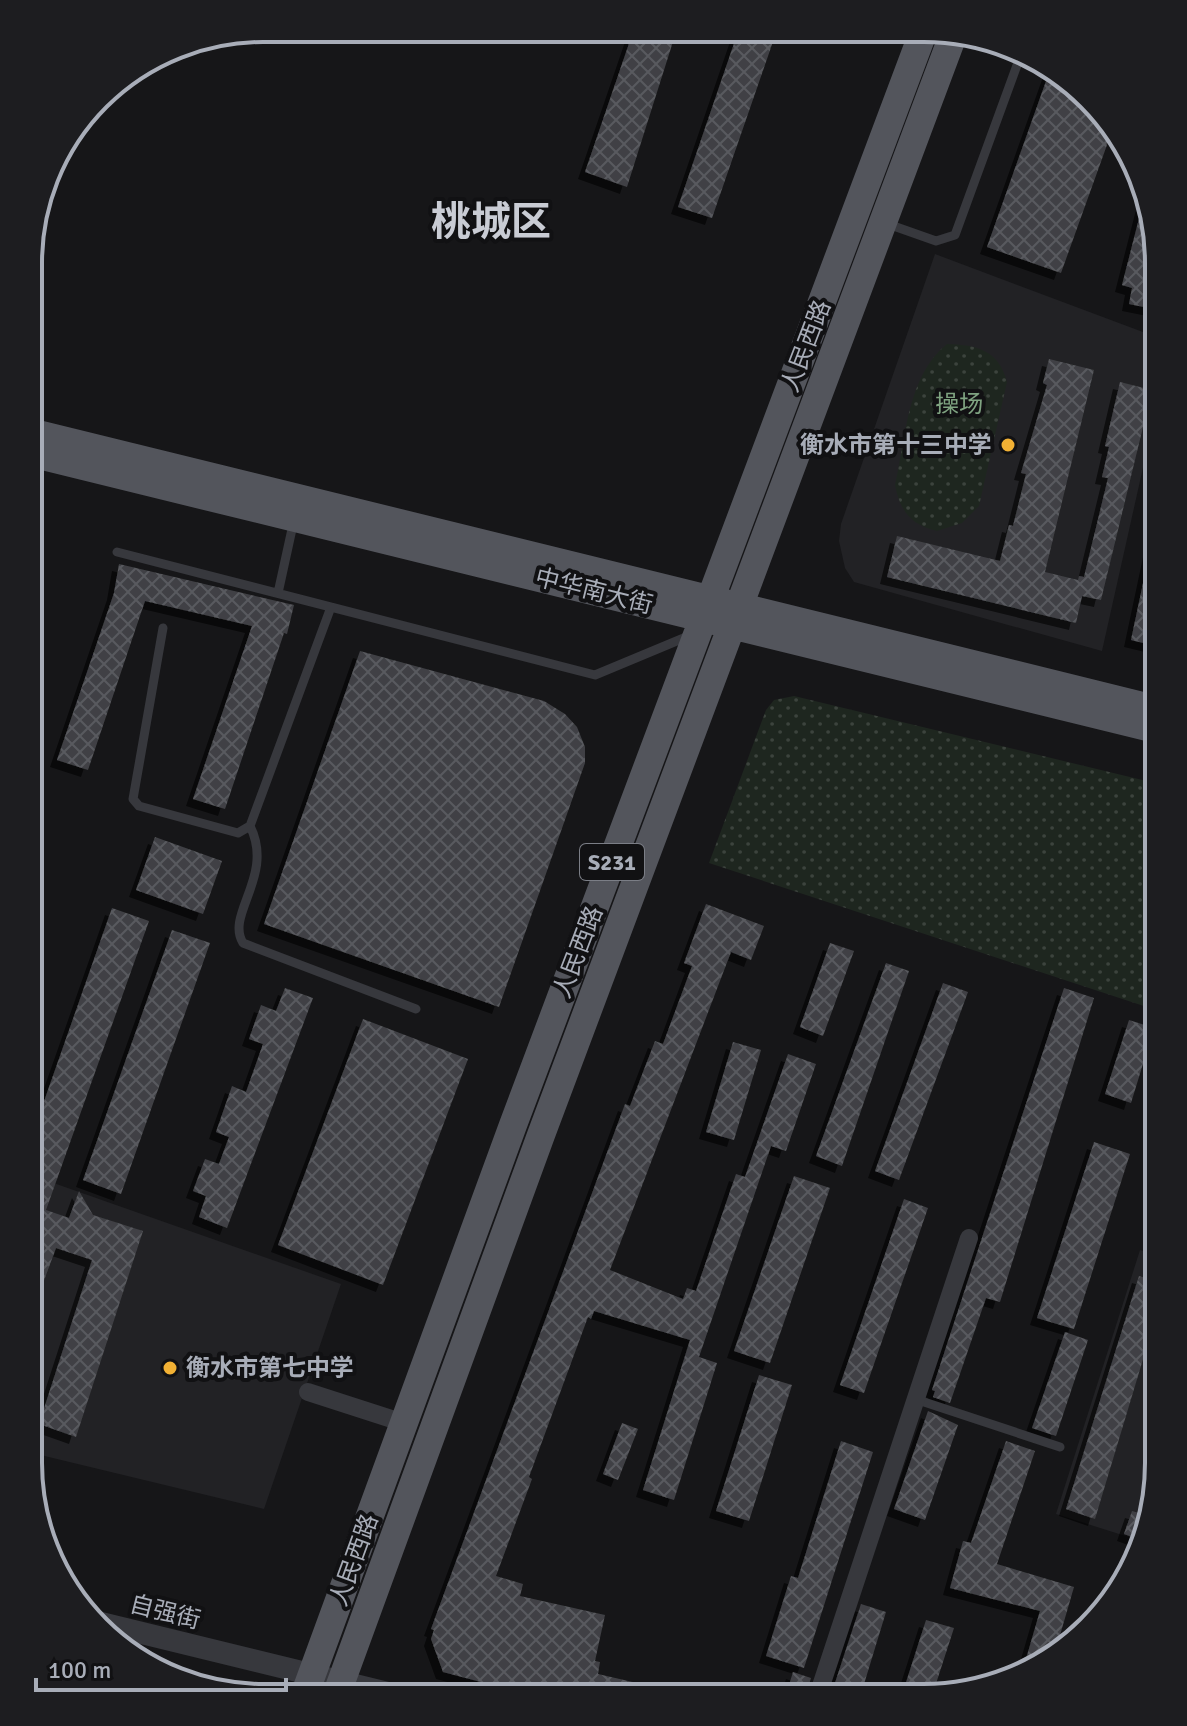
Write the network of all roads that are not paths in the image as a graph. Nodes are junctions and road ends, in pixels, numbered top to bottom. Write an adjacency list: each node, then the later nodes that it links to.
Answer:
1 (919, 42): 11 (main road, 人民西路 / S231)
2 (950, 44): 4 (main road, 人民西路 / S231)
3 (1018, 63): 4 (lane)
4 (884, 222): 12 (main road, 人民西路 / S231)
5 (42, 435): 11 (main road, 中华南大街)
6 (42, 456): 7 (main road, 中华南大街)
7 (295, 517): 9 (lane); 11 (main road, 中华南大街)
8 (117, 552): 9 (lane)
9 (278, 593): 10 (lane)
10 (331, 607): 11 (lane); 16 (lane)
11 (704, 616): 12 (main road, 中华南大街); 21 (main road, 人民西路 / S231)
12 (737, 616): 14 (main road, 中华南大街); 15 (main road, 中华南大街); 26 (main road, 人民西路 / S231)
13 (163, 628): 16 (lane)
14 (1145, 707)
15 (1145, 726)
16 (250, 826): 17 (lane)
17 (416, 1009)
18 (969, 1238): 20 (street)
19 (308, 1392): 21 (street)
20 (915, 1399): 22 (lane); 27 (street)
21 (404, 1423): 25 (main road, 人民西路 / S231)
22 (1060, 1447)
23 (115, 1627): 24 (street, 自强街)
24 (305, 1684)
25 (308, 1684)
26 (341, 1684)
27 (822, 1684)

